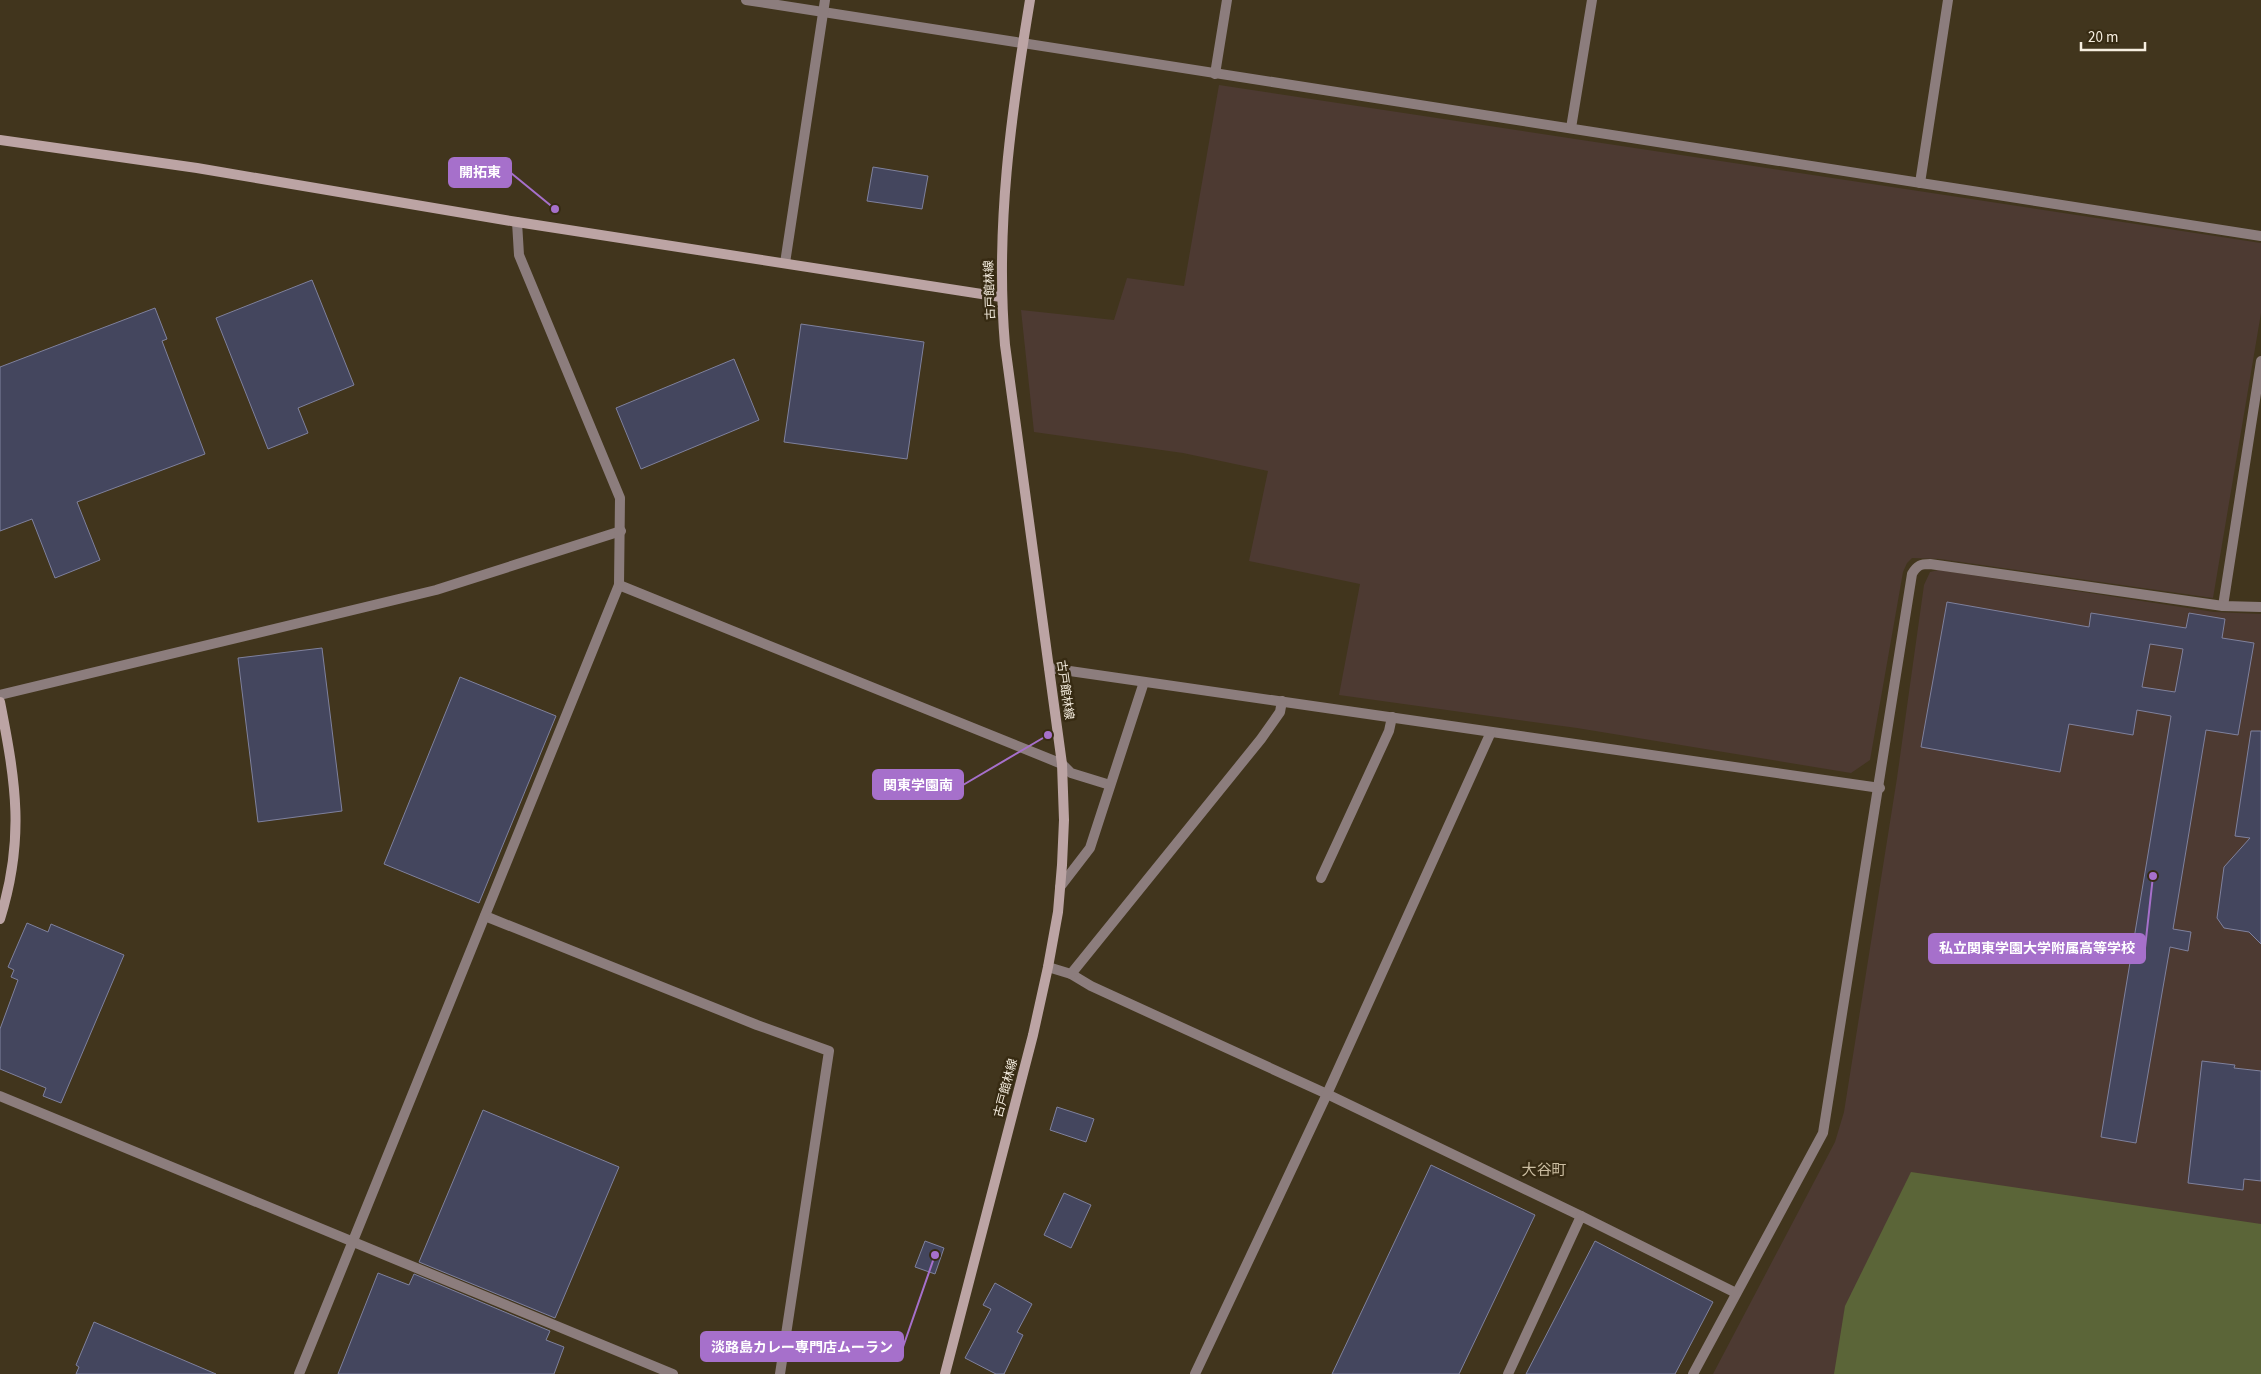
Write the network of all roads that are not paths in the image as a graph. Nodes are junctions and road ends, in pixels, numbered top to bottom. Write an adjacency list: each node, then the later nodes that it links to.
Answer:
1 (746, 0): 7 (street)
2 (825, 0): 7 (street)
3 (1030, 0): 8 (main road, 古戸館林線)
4 (1227, 0): 9 (street)
5 (1592, 0): 10 (street)
6 (1948, 0): 12 (street)
7 (823, 12): 8 (street); 15 (street)
8 (1023, 42): 9 (street); 16 (main road, 古戸館林線)
9 (1215, 74): 10 (street)
10 (1571, 128): 12 (street)
11 (0, 140): 13 (main road)
12 (1920, 183): 14 (street)
13 (517, 222): 15 (main road); 18 (street)
14 (2261, 236)
15 (785, 263): 16 (main road)
16 (1001, 297): 22 (main road, 古戸館林線)
17 (2261, 361): 20 (street)
18 (621, 531): 19 (street); 24 (street)
19 (619, 585): 29 (street); 34 (street)
20 (2223, 606): 21 (street); 31 (street)
21 (2261, 607)
22 (1049, 668): 23 (street); 29 (main road, 古戸館林線)
23 (1144, 682): 25 (street); 30 (street)
24 (0, 695)
25 (1282, 701): 27 (street); 37 (street)
26 (0, 702): 35 (main road)
27 (1392, 717): 28 (street); 32 (street)
28 (1491, 732): 31 (street); 38 (street)
29 (1062, 764): 30 (street); 33 (main road, 古戸館林線)
30 (1110, 785): 33 (street)
31 (1880, 788): 42 (street)
32 (1321, 878)
33 (1060, 886): 36 (main road, 古戸館林線)
34 (485, 916): 41 (street); 45 (street)
35 (0, 919)
36 (1048, 967): 37 (street); 46 (main road, 古戸館林線)
37 (1071, 974): 38 (street)
38 (1327, 1094): 40 (street); 47 (street)
39 (0, 1096): 41 (street)
40 (1580, 1216): 42 (street); 48 (street)
41 (353, 1243): 43 (street); 44 (street)
42 (1736, 1293): 49 (street)
43 (299, 1374)
44 (673, 1374)
45 (780, 1374)
46 (945, 1374)
47 (1195, 1374)
48 (1508, 1374)
49 (1693, 1374)

